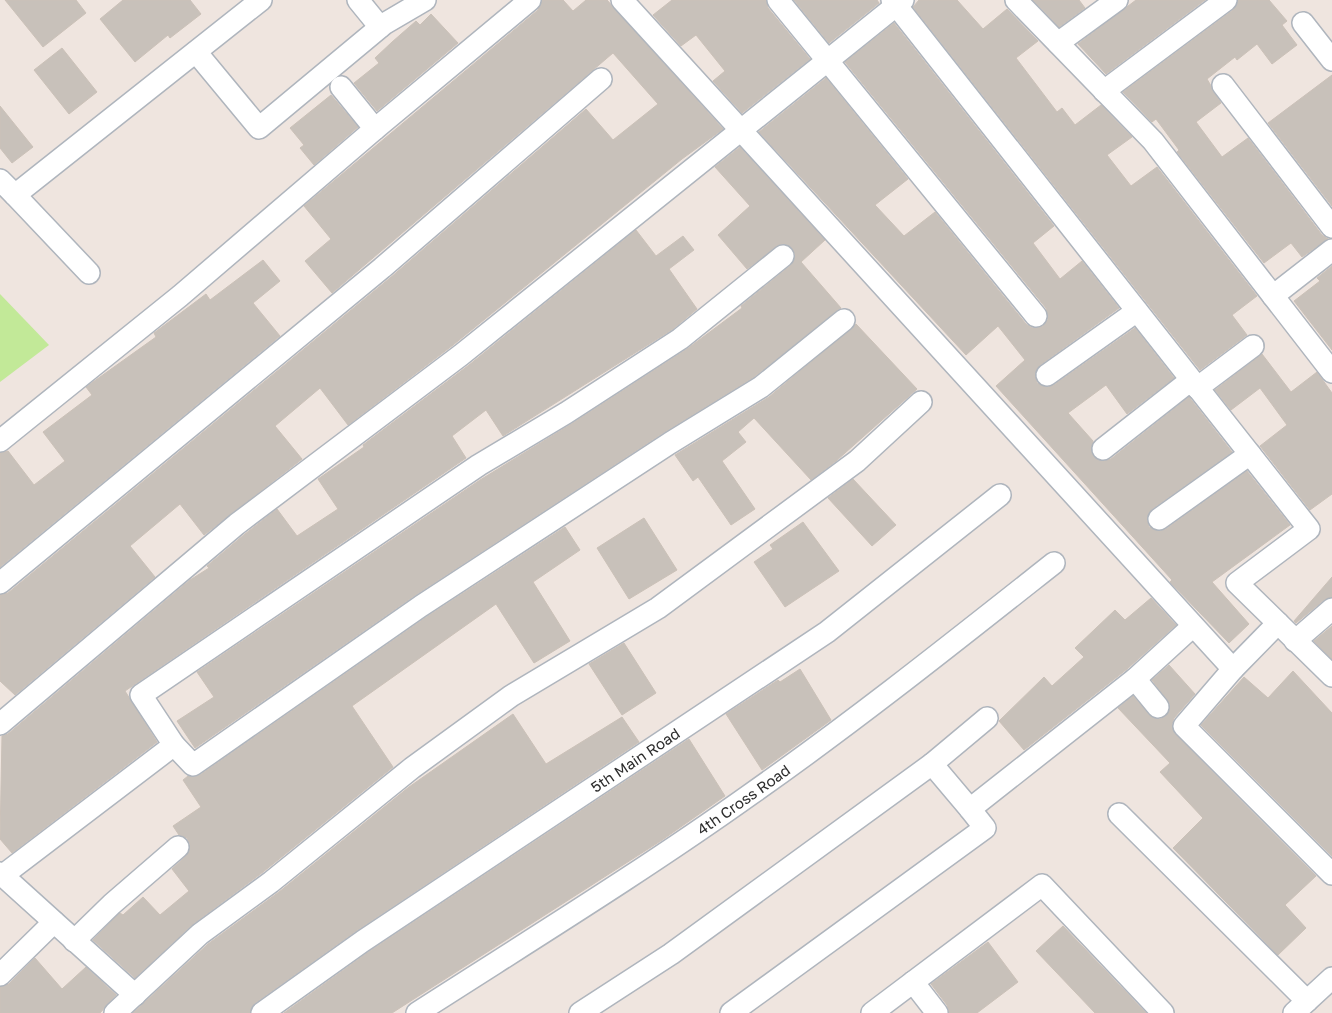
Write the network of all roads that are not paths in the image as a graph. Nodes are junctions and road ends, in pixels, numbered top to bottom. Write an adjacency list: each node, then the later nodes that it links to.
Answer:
1 (261, 0): 14 (street)
2 (358, 0): 12 (street)
3 (426, 0): 12 (street)
4 (530, 0): 21 (street)
5 (622, 0): 22 (street)
6 (778, 0): 16 (street)
7 (1016, 0): 13 (street)
8 (1117, 0): 13 (street)
9 (1226, 0): 20 (street)
10 (897, 2): 16 (street); 30 (street)
11 (1303, 23): 15 (street)
12 (380, 27): 14 (street)
13 (1058, 43): 20 (street)
14 (196, 52): 24 (street)
15 (1332, 60)
16 (827, 61): 22 (street); 31 (street)
17 (601, 79): 44 (street)
18 (1223, 84): 25 (street)
19 (341, 87): 21 (street)
20 (1104, 91): 29 (street)
21 (375, 129): 38 (street)
22 (740, 130): 47 (street); 54 (street)
23 (0, 180): 24 (street)
24 (15, 196): 28 (street)
25 (1332, 227)
26 (1332, 250): 29 (street)
27 (783, 256): 55 (street)
28 (89, 273)
29 (1273, 296): 34 (street)
30 (1137, 311): 35 (street); 36 (street)
31 (1036, 316)
32 (844, 320): 55 (street)
33 (1253, 346): 36 (street)
34 (1332, 372)
35 (1047, 375)
36 (1194, 384): 39 (street); 40 (street)
37 (921, 402): 67 (street)
38 (0, 441)
39 (1103, 449)
40 (1250, 454): 42 (street); 46 (street)
41 (1000, 495): 70 (street, 5th Main Road)
42 (1159, 519)
43 (1054, 563): 71 (street, 4th Cross Road)
44 (0, 583)
45 (1332, 609): 48 (street)
46 (1278, 623): 48 (street); 49 (street)
47 (1193, 626): 49 (street); 51 (street)
48 (1295, 640): 50 (street)
49 (1233, 669): 61 (street)
50 (1332, 676)
51 (1134, 679): 52 (street); 57 (street)
52 (1158, 707)
53 (987, 718): 56 (street)
54 (0, 724)
55 (174, 745): 60 (street)
56 (932, 764): 57 (street); 72 (street)
57 (970, 809): 73 (street)
58 (1119, 814): 68 (street)
59 (178, 848): 63 (street)
60 (1, 874): 62 (street)
61 (1332, 874)
62 (54, 922): 63 (street); 64 (street)
63 (74, 941): 67 (street)
64 (0, 975)
65 (1332, 978): 68 (street)
66 (913, 982): 74 (street); 75 (street); 76 (street)
67 (135, 995): 69 (street)
68 (1301, 1007)
69 (115, 1013)
70 (262, 1013)
71 (417, 1013)
72 (580, 1013)
73 (731, 1013)
74 (872, 1013)
75 (937, 1013)
76 (1163, 1013)

